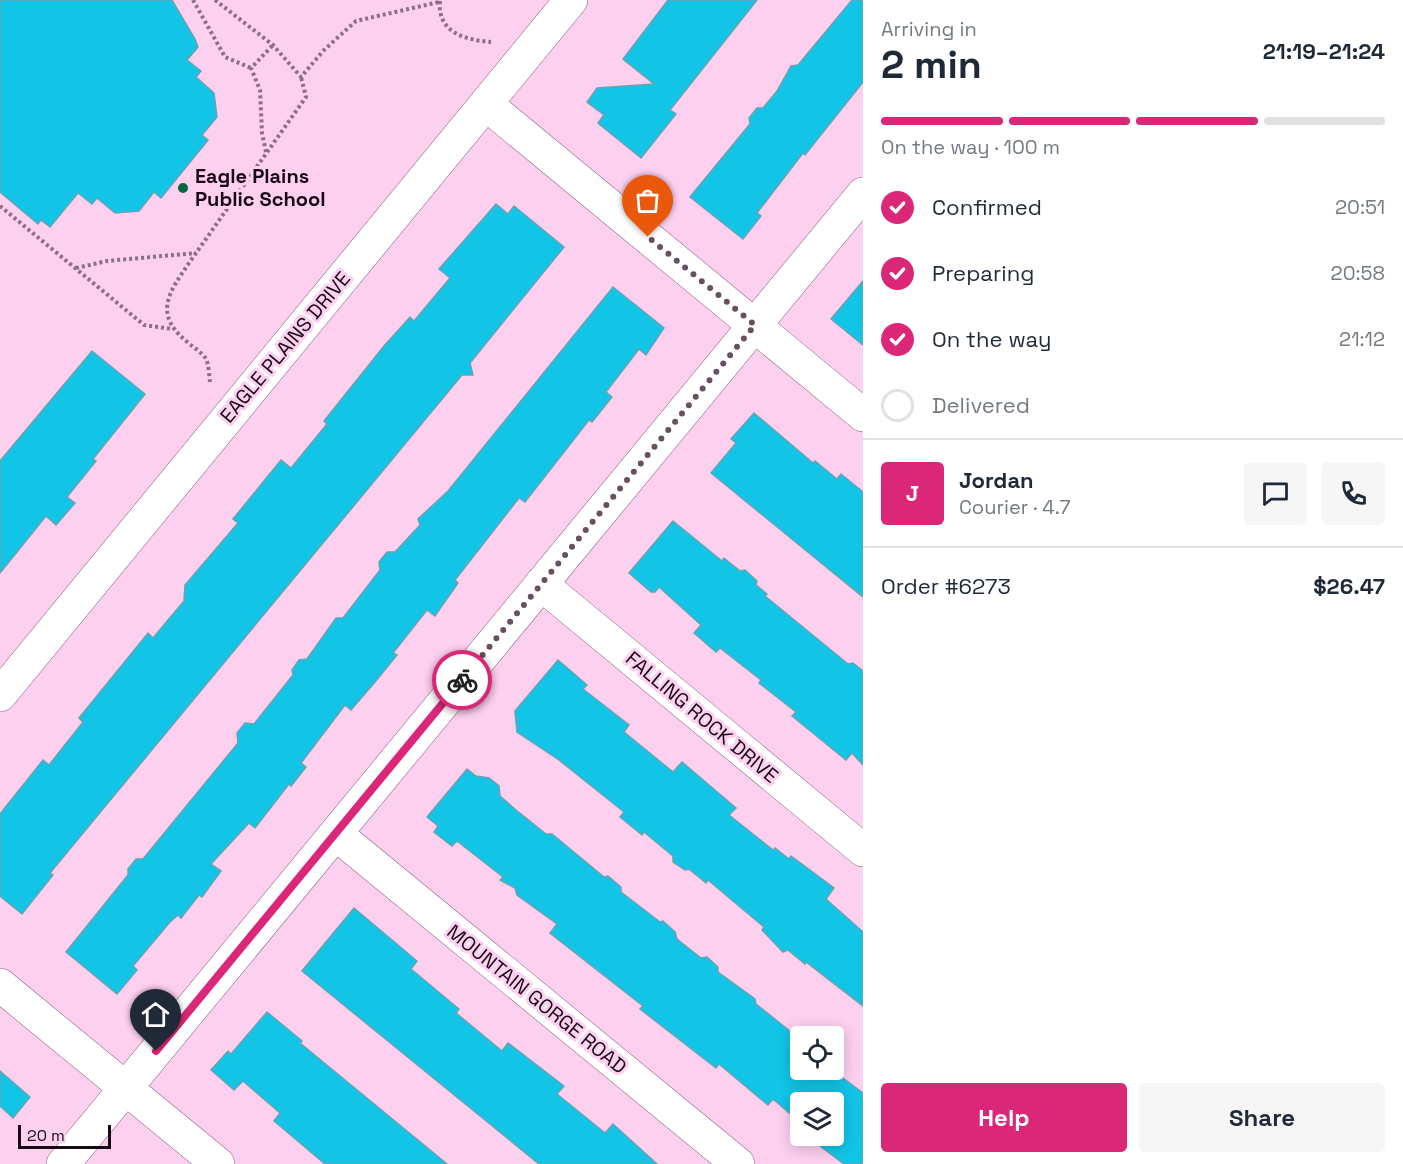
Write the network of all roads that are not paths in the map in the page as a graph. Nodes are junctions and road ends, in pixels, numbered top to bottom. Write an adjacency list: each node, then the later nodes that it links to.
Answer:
1 (572, 0): 2 (street, EAGLE PLAINS DRIVE)
2 (486, 104): 4 (street); 7 (street, EAGLE PLAINS DRIVE)
3 (863, 194): 4 (street)
4 (755, 325): 5 (street); 6 (street)
5 (863, 415)
6 (541, 584): 8 (street); 9 (street, FALLING ROCK DRIVE)
7 (0, 695)
8 (336, 834): 11 (street); 14 (street, MOUNTAIN GORGE ROAD)
9 (863, 850)
10 (0, 985): 11 (street)
11 (126, 1088): 12 (street); 13 (street)
12 (63, 1164)
13 (218, 1164)
14 (738, 1164)

